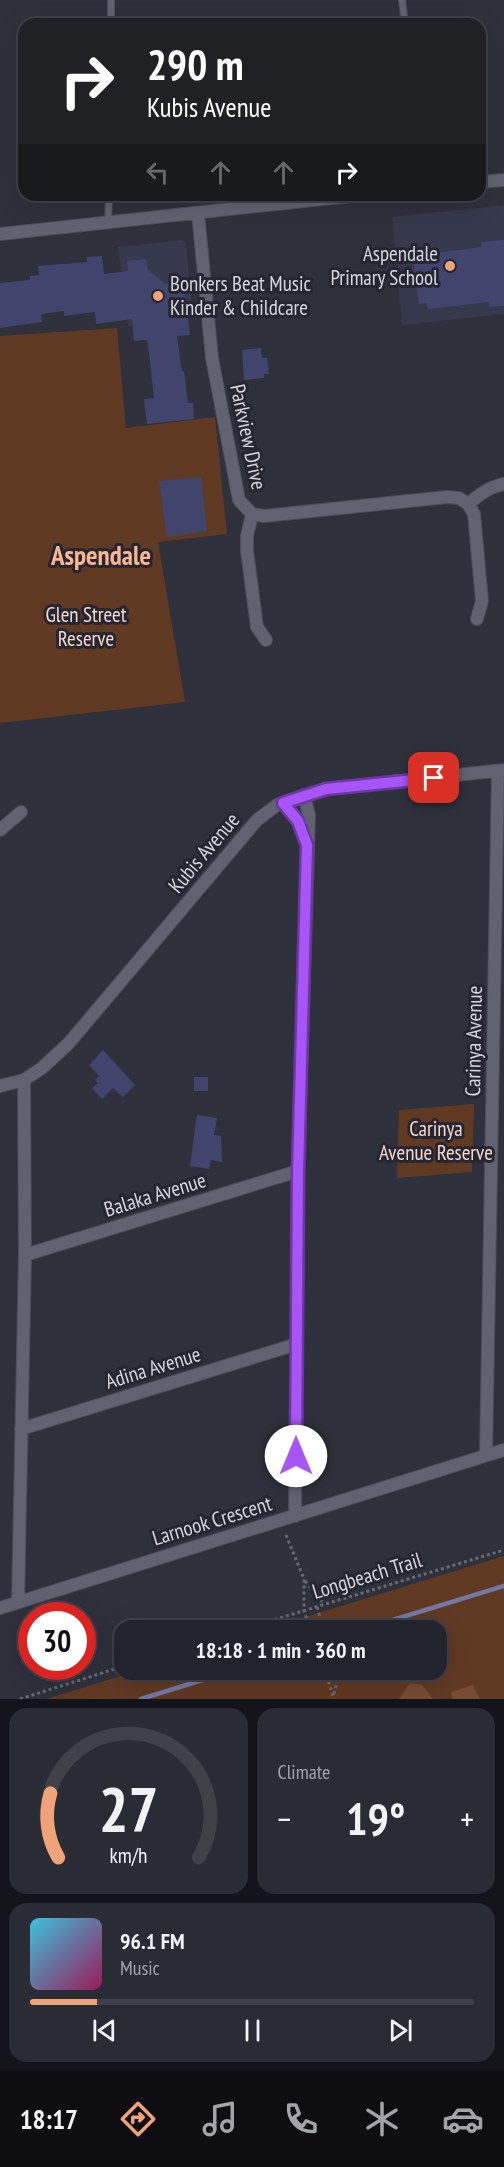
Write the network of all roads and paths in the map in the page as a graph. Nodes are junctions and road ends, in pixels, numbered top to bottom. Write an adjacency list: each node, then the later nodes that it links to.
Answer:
1 (111, 0): 3 (lane)
2 (402, 0): 4 (lane)
3 (111, 18)
4 (404, 18)
5 (504, 180): 6 (street)
6 (486, 182)
7 (109, 201): 10 (lane)
8 (306, 201): 9 (street)
9 (198, 213): 10 (street); 14 (street, Parkview Drive)
10 (108, 223): 11 (street)
11 (0, 234)
12 (503, 484): 13 (street)
13 (468, 504): 14 (street, Parkview Drive); 15 (street)
14 (252, 514): 16 (street)
15 (477, 619)
16 (266, 640)
17 (501, 771): 18 (street, Kubis Avenue); 30 (street, Carinya Avenue)
18 (304, 795): 19 (street, Kubis Avenue); 22 (street)
19 (283, 803): 22 (street); 23 (street, Kubis Avenue)
20 (21, 812): 21 (street)
21 (0, 830)
22 (307, 845): 25 (street)
23 (24, 1080): 24 (street, Kubis Avenue); 26 (street)
24 (0, 1086)
25 (298, 1171): 26 (street, Balaka Avenue); 27 (street)
26 (25, 1255): 28 (street)
27 (297, 1344): 28 (street, Adina Avenue); 31 (street)
28 (21, 1429): 35 (street)
29 (504, 1450): 30 (street, Larnook Crescent)
30 (486, 1455): 31 (street, Larnook Crescent)
31 (295, 1516): 35 (street, Larnook Crescent)
32 (286, 1535): 34 (path)
33 (504, 1550): 36 (path, Longbeach Trail)
34 (304, 1579): 36 (path); 39 (path)
35 (18, 1602): 38 (street, Larnook Crescent)
36 (324, 1604): 37 (path, Longbeach Trail)
37 (317, 1607): 39 (path, Longbeach Trail); 42 (path)
38 (0, 1608)
39 (304, 1611): 40 (path, Longbeach Trail); 41 (path)
40 (274, 1620)
41 (307, 1620)
42 (321, 1620)
43 (114, 1669): 46 (path)
44 (328, 1680): 47 (path)
45 (338, 1680): 47 (path)
46 (20, 1699)
47 (334, 1699)

